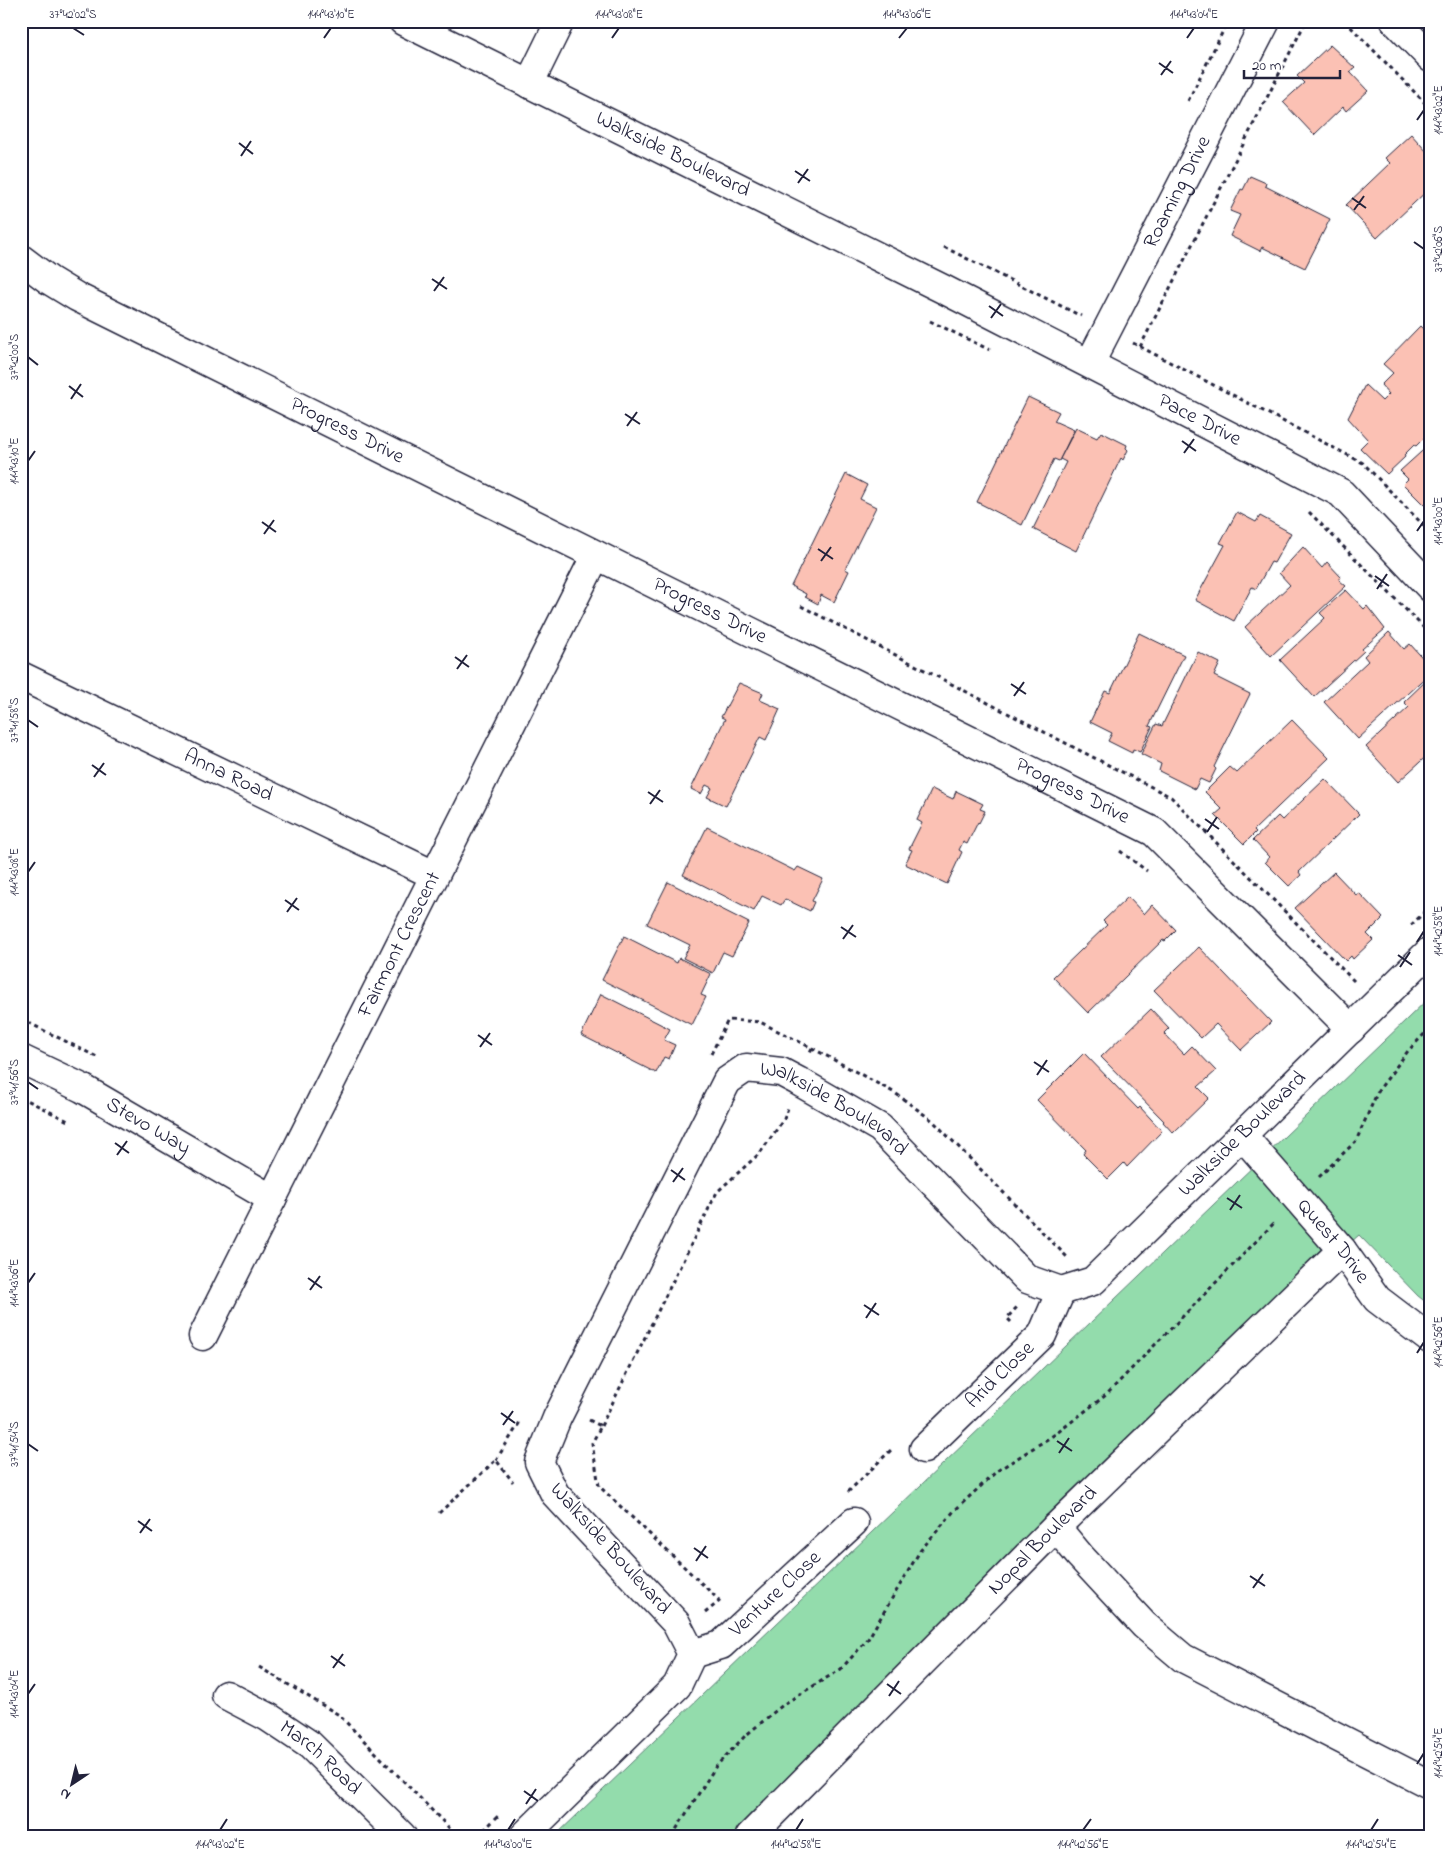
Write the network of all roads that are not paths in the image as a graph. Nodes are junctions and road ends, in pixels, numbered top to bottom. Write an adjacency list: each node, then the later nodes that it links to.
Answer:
1 (403, 21): 6 (street, Walkside Boulevard)
2 (560, 21): 6 (street)
3 (1266, 21): 9 (street, Roaming Drive)
4 (1394, 21): 5 (street)
5 (1431, 58)
6 (529, 84): 8 (street, Walkside Boulevard)
7 (21, 259): 10 (street, Progress Drive)
8 (943, 289): 9 (street, Pace Drive)
9 (1090, 363): 11 (street, Pace Drive)
10 (596, 554): 13 (street, Fairmont Crescent); 15 (street, Progress Drive)
11 (1431, 588)
12 (21, 676): 13 (street, Anna Road)
13 (434, 875): 18 (street, Fairmont Crescent)
14 (1431, 950): 15 (street, Walkside Boulevard)
15 (1351, 1028): 17 (street, Walkside Boulevard)
16 (21, 1059): 18 (street, Stevo Way)
17 (1242, 1135): 19 (street, Quest Drive); 20 (street, Walkside Boulevard)
18 (272, 1199): 21 (street, Fairmont Crescent)
19 (1342, 1250): 22 (street, Quest Drive); 25 (street, Nopal Boulevard)
20 (1061, 1291): 23 (street, Arid Close); 26 (street, Walkside Boulevard)
21 (204, 1336)
22 (1431, 1340)
23 (924, 1449)
24 (854, 1522): 26 (street, Venture Close)
25 (1056, 1527): 28 (street); 31 (street, Nopal Boulevard)
26 (692, 1654): 30 (street)
27 (226, 1695): 29 (street, March Road)
28 (1431, 1784)
29 (402, 1836)
30 (524, 1836)
31 (750, 1836)

